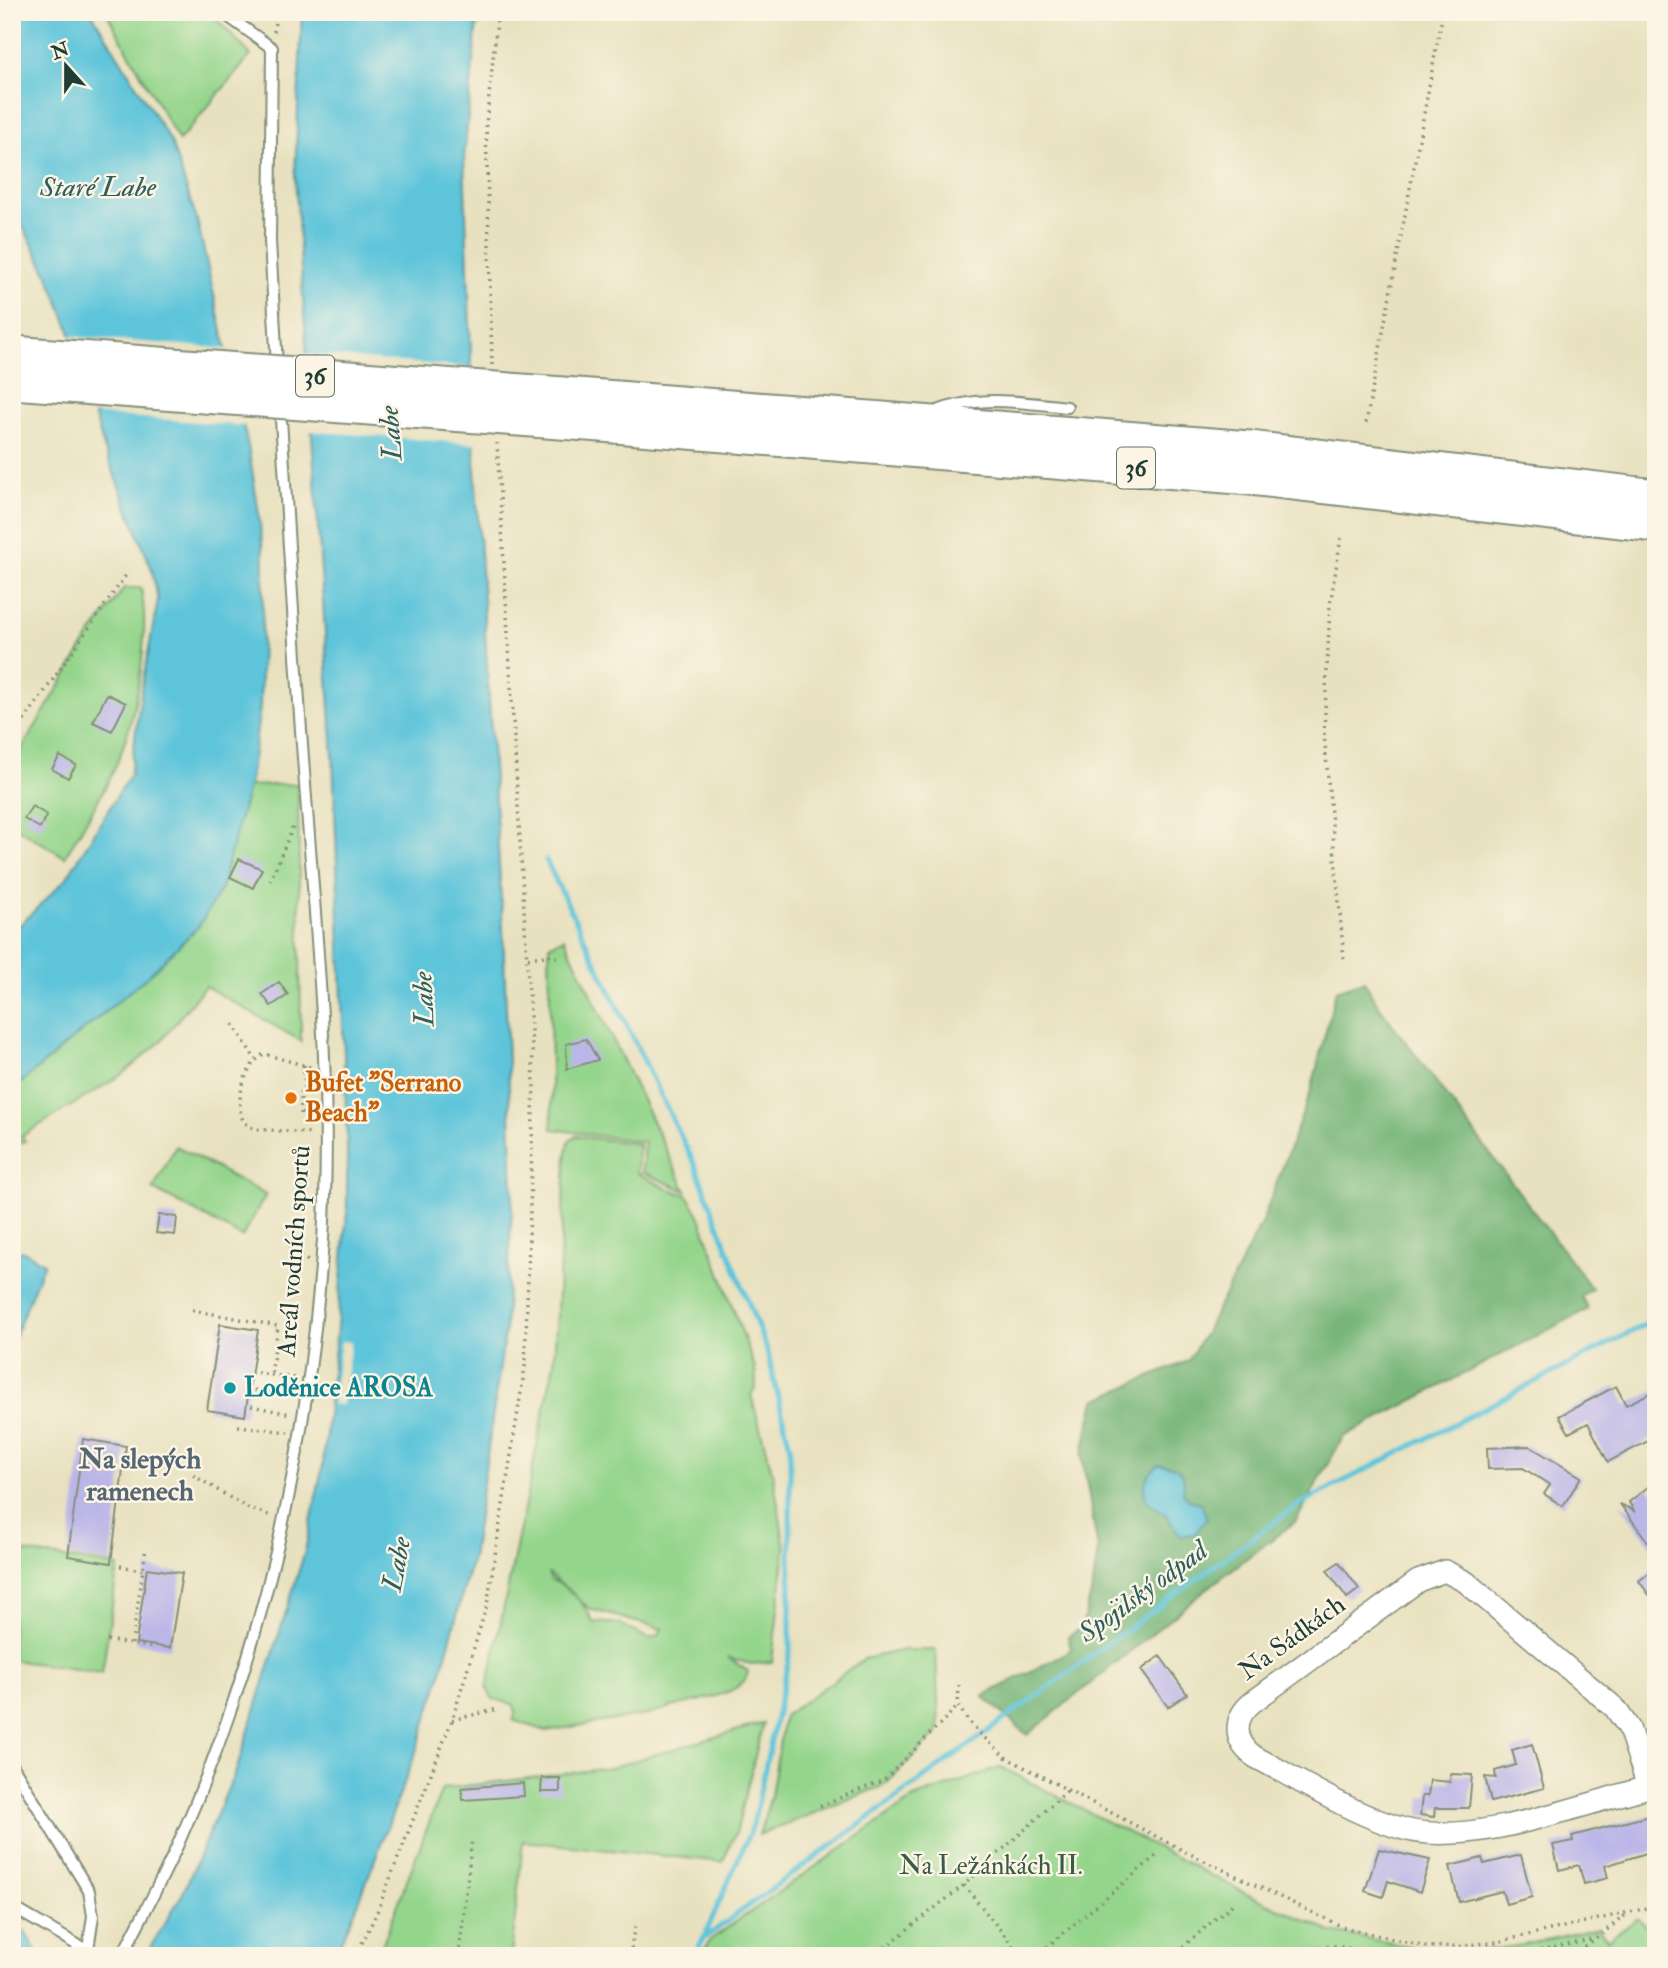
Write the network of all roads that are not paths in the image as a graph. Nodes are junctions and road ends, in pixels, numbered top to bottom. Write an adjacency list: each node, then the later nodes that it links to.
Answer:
1 (222, 12): 13 (lane, Areál vodních sportů)
2 (12, 353): 5 (main road, 36, bridge)
3 (12, 382): 5 (main road, 36, bridge)
4 (1067, 407): 6 (lane)
5 (616, 412): 6 (main road, 36); 8 (main road, 36)
6 (913, 420): 7 (main road, 36)
7 (1656, 496)
8 (1656, 525)
9 (12, 1765): 12 (lane)
10 (1652, 1786): 10 (street, Na Sádkách)
11 (12, 1907): 12 (lane)
12 (88, 1954)
13 (122, 1956)

